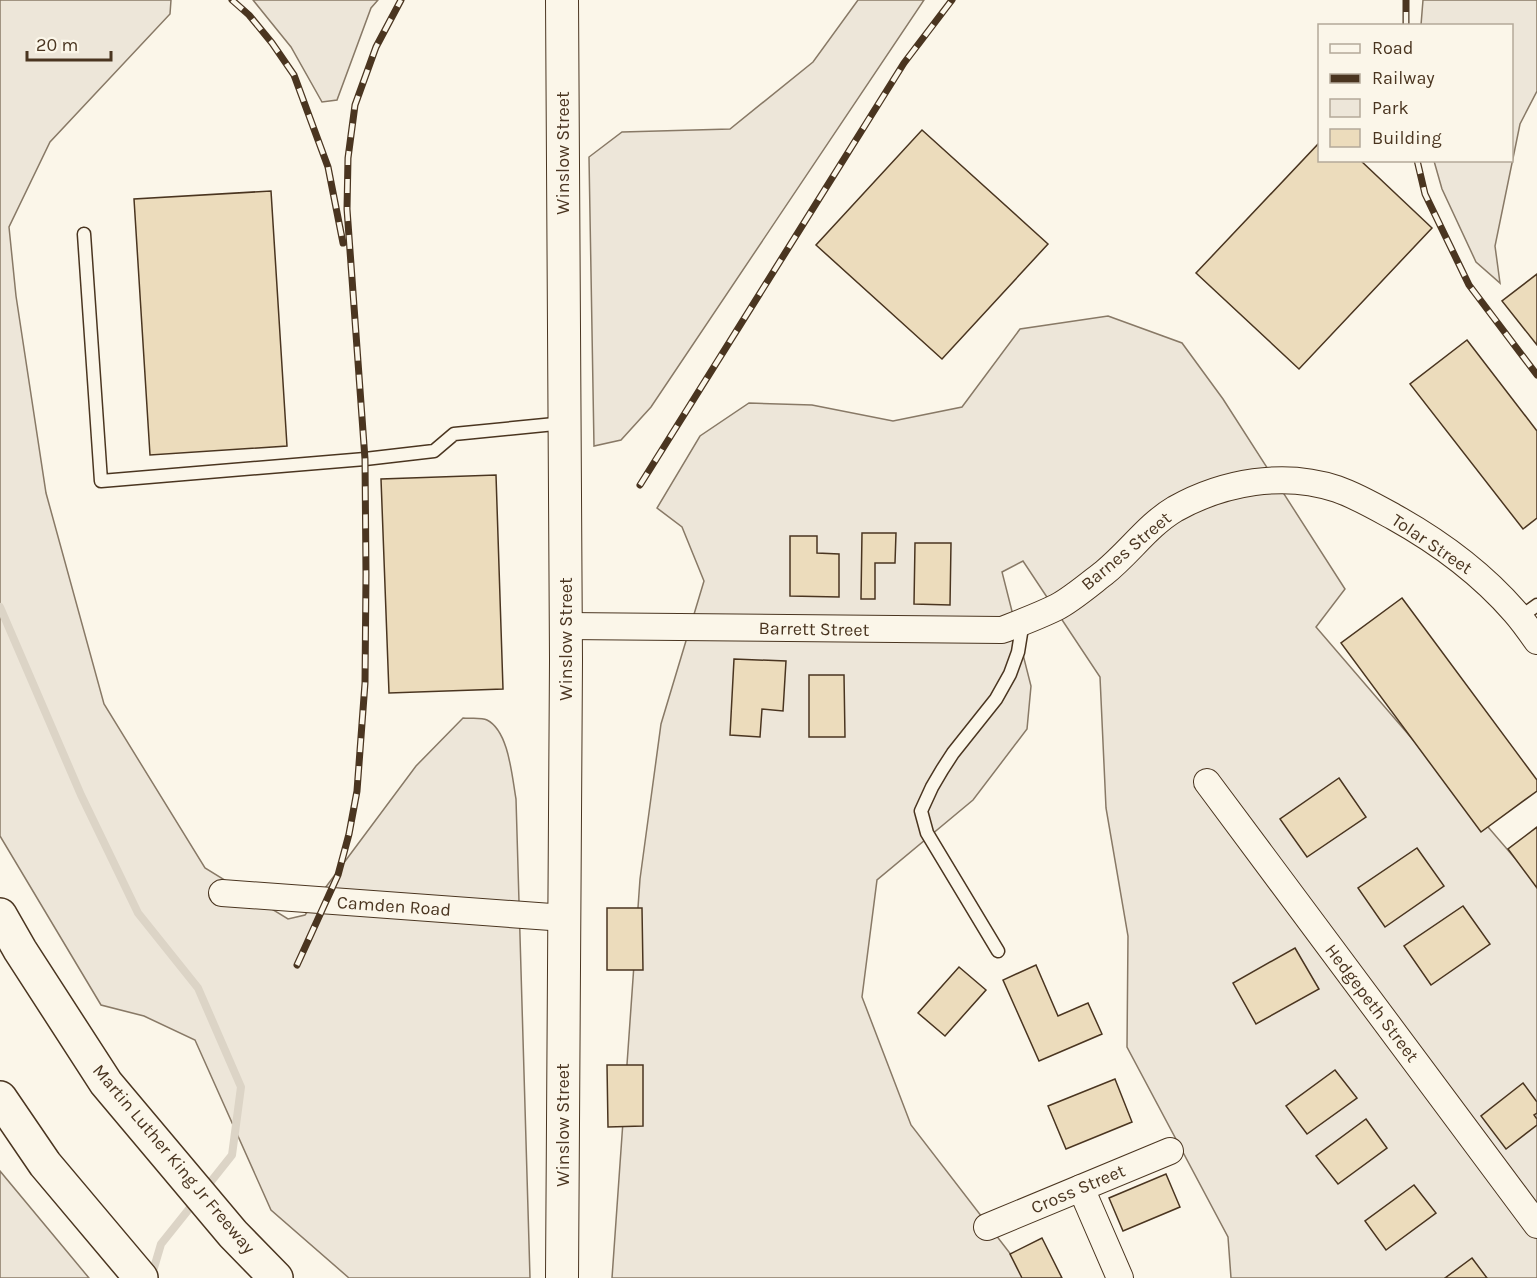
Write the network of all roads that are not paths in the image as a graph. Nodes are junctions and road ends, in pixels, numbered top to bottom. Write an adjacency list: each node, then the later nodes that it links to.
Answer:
1 (562, 0): 3 (street, Winslow Street)
2 (84, 234): 3 (lane)
3 (566, 423): 8 (street, Winslow Street)
4 (1338, 489): 5 (street, Barnes Street); 6 (street, Tolar Street)
5 (1058, 607): 7 (street, Barrett Street)
6 (1528, 612): 9 (street, Tolar Street)
7 (1023, 621): 8 (street, Barrett Street); 14 (lane)
8 (566, 626): 13 (street, Winslow Street)
9 (1537, 641)
10 (1207, 782): 18 (street, Hedgepeth Street)
11 (222, 894): 13 (street, Camden Road)
12 (0, 915): 21 (highway, Martin Luther King Jr Freeway)
13 (565, 918): 22 (street, Winslow Street)
14 (998, 951)
15 (0, 1098): 20 (highway)
16 (1170, 1151): 17 (street, Cross Street)
17 (1081, 1188): 19 (street, Cross Street); 23 (street)
18 (1537, 1225)
19 (987, 1227)
20 (141, 1278)
21 (276, 1278)
22 (562, 1278)
23 (1120, 1278)

